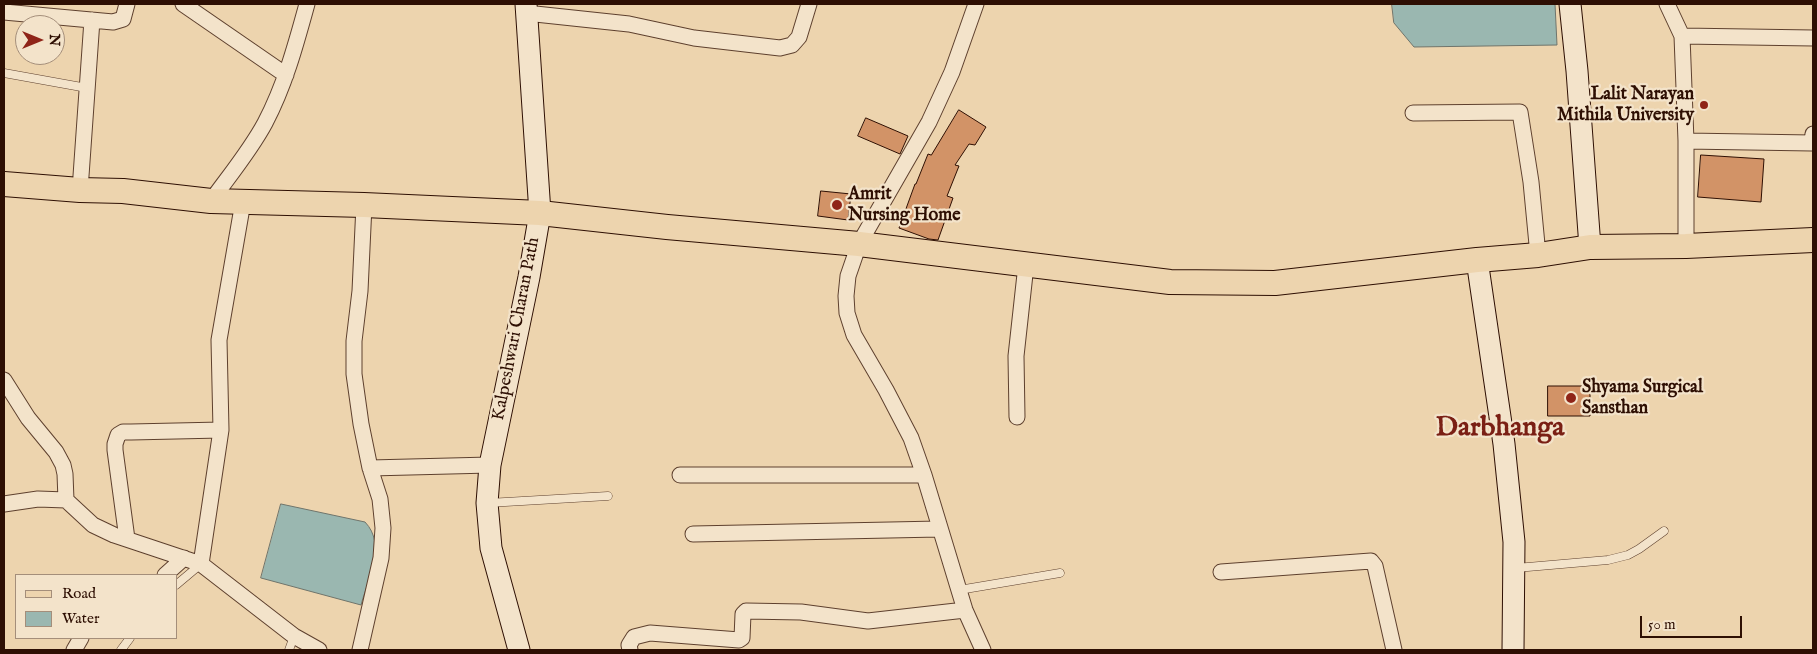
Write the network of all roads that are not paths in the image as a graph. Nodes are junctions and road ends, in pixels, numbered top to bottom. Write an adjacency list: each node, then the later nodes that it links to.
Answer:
1 (127, 4): 10 (street)
2 (183, 4): 14 (street)
3 (306, 4): 14 (street)
4 (809, 4): 8 (street)
5 (976, 4): 26 (street)
6 (1570, 4): 28 (street)
7 (1666, 4): 11 (street)
8 (526, 8): 24 (street, Kalpeshwari Charan Path)
9 (4, 12): 10 (street)
10 (92, 20): 15 (street)
11 (1682, 36): 12 (street); 17 (street)
12 (1813, 38)
13 (4, 73): 15 (lane)
14 (286, 75): 21 (street)
15 (87, 88): 20 (street)
16 (1413, 113): 29 (street)
17 (1686, 141): 18 (street); 27 (street)
18 (1813, 141)
19 (4, 184): 20 (main road)
20 (80, 190): 21 (main road)
21 (211, 201): 22 (main road)
22 (244, 202): 23 (main road); 34 (street)
23 (364, 205): 24 (main road); 36 (street)
24 (540, 213): 26 (main road); 35 (street, Kalpeshwari Charan Path)
25 (1813, 240): 27 (main road)
26 (860, 244): 31 (main road); 37 (street)
27 (1686, 246): 28 (main road)
28 (1590, 247): 29 (main road)
29 (1538, 255): 30 (main road)
30 (1477, 260): 31 (main road); 49 (street)
31 (1026, 265): 33 (street)
32 (4, 380): 40 (street)
33 (1017, 417)
34 (221, 430): 46 (street); 48 (street)
35 (490, 465): 36 (street); 41 (street, Kalpeshwari Charan Path)
36 (370, 468): 62 (street)
37 (924, 475): 38 (street); 43 (street)
38 (680, 476)
39 (608, 496): 41 (lane)
40 (66, 500): 42 (street); 46 (street)
41 (487, 503): 63 (street, Kalpeshwari Charan Path)
42 (4, 504)
43 (939, 529): 45 (street); 54 (street)
44 (1664, 531): 49 (lane)
45 (693, 534)
46 (127, 539): 47 (street)
47 (184, 558): 48 (street); 52 (street)
48 (201, 564): 53 (lane); 58 (street)
49 (1514, 568): 67 (street)
50 (1221, 572): 66 (street)
51 (1060, 573): 54 (lane)
52 (166, 574)
53 (178, 583)
54 (958, 590): 55 (street)
55 (965, 610): 64 (street); 65 (street)
56 (80, 639): 59 (street)
57 (129, 639): 60 (lane)
58 (292, 643): 61 (street)
59 (74, 650)
60 (121, 650)
61 (319, 650)
62 (360, 650)
63 (519, 650)
64 (630, 650)
65 (983, 650)
66 (1394, 650)
67 (1513, 650)

